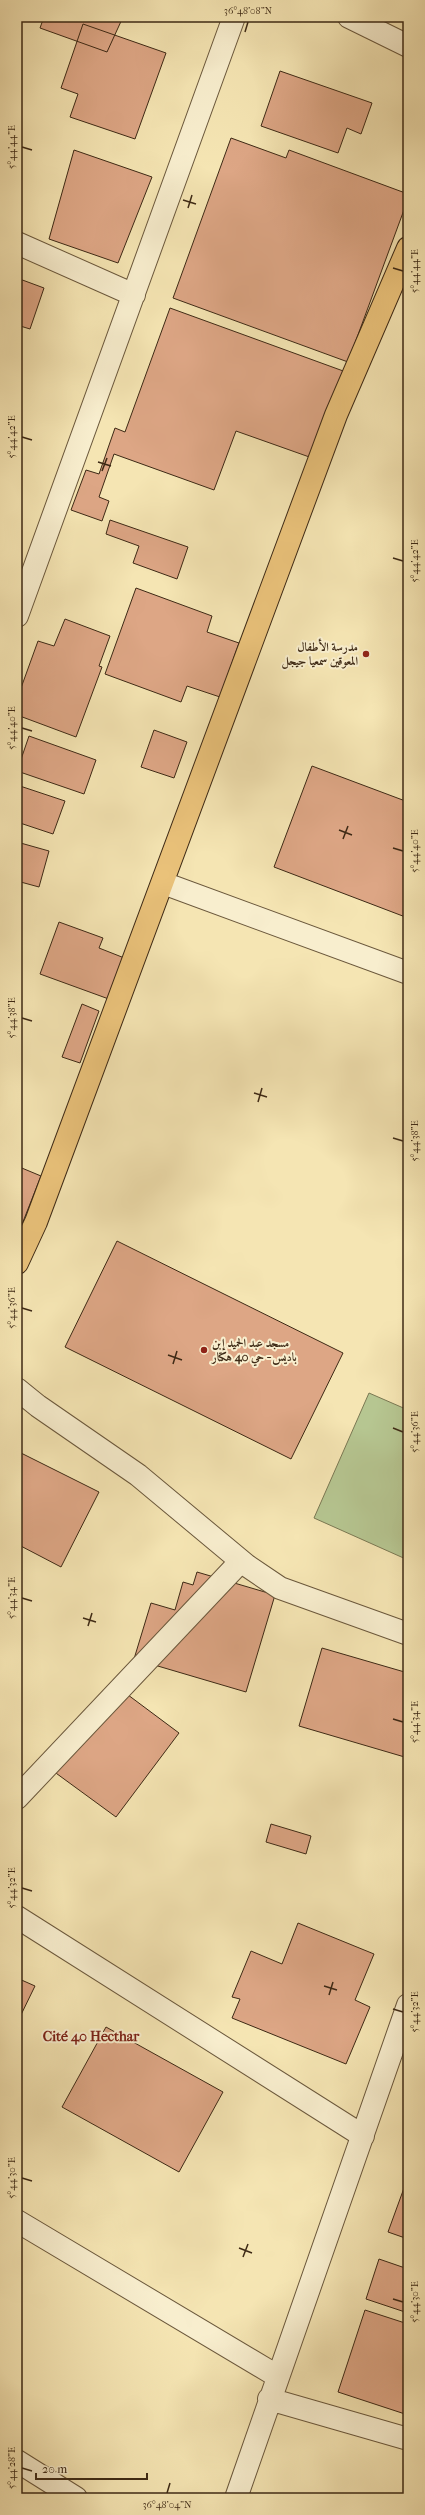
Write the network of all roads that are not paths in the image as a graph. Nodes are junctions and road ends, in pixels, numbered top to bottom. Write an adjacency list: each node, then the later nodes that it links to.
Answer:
1 (234, 17): 6 (street)
2 (349, 17): 3 (street)
3 (408, 46)
4 (17, 243): 6 (street)
5 (408, 248): 8 (main road)
6 (134, 295): 7 (street)
7 (17, 616)
8 (163, 883): 9 (street); 10 (main road)
9 (408, 973)
10 (17, 1263)
11 (17, 1389): 12 (street)
12 (240, 1561): 13 (street); 14 (street)
13 (408, 1634)
14 (17, 1798)
15 (17, 1917): 17 (street)
16 (408, 2006): 17 (street)
17 (363, 2136): 19 (street)
18 (17, 2221): 19 (street)
19 (277, 2376): 20 (street)
20 (269, 2399): 21 (street); 24 (street)
21 (408, 2439)
22 (17, 2461): 23 (street)
23 (76, 2498)
24 (236, 2498)

